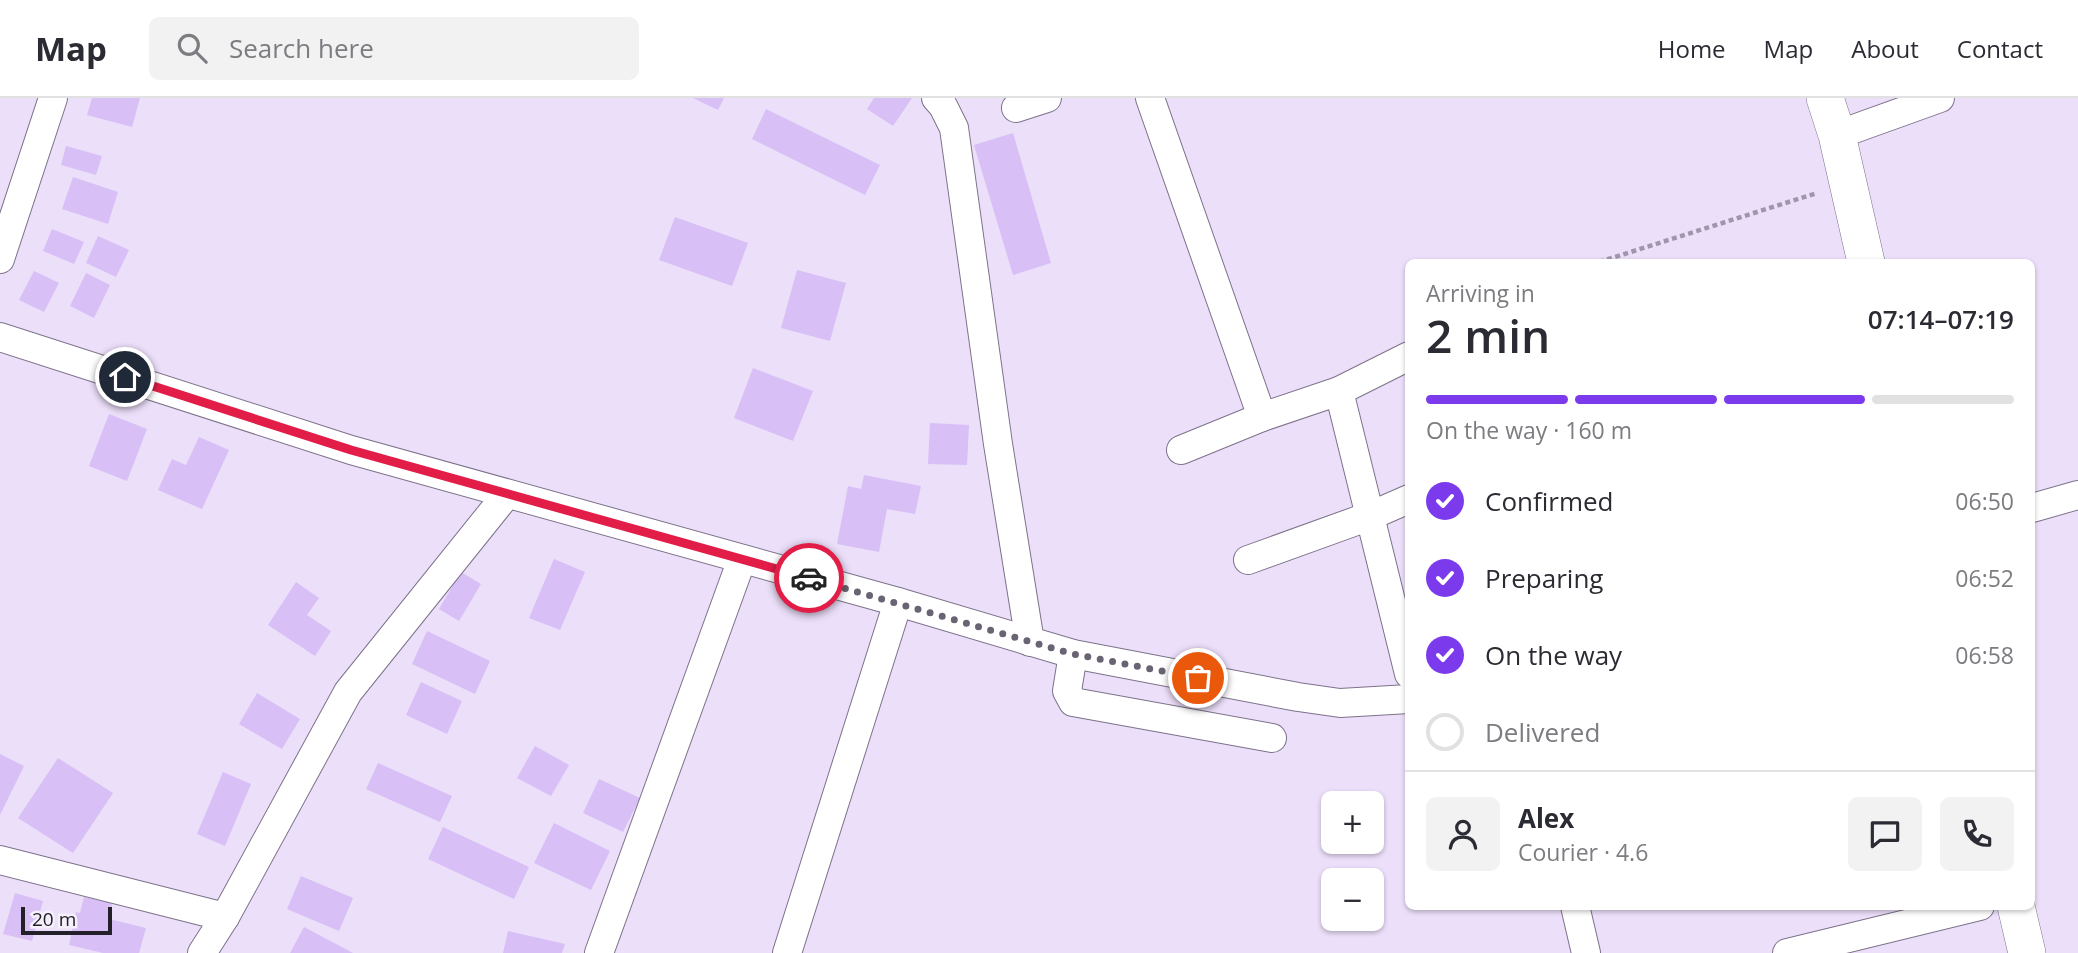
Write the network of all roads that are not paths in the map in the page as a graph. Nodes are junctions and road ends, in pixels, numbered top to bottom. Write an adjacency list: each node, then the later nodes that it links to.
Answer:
1 (53, 98): 9 (street)
2 (936, 98): 24 (street)
3 (1047, 98): 7 (street)
4 (1150, 98): 14 (street)
5 (1825, 98): 8 (street)
6 (1940, 98): 8 (street)
7 (1016, 108)
8 (1837, 135): 10 (street)
9 (0, 259)
10 (1865, 259)
11 (0, 337): 16 (street)
12 (1405, 358): 13 (street)
13 (1339, 391): 14 (street); 20 (street)
14 (1262, 417): 15 (street)
15 (1181, 450)
16 (507, 494): 21 (street); 33 (street)
17 (2078, 495): 19 (street)
18 (1405, 501): 20 (street)
19 (2035, 507)
20 (1370, 516): 22 (street); 26 (street)
21 (741, 559): 23 (street); 35 (street)
22 (1248, 560)
23 (898, 602): 24 (street); 36 (street)
24 (1030, 642): 25 (street)
25 (1073, 654): 27 (street); 28 (street)
26 (1405, 658)
27 (1405, 699)
28 (1272, 738)
29 (0, 860): 33 (street)
30 (1576, 910): 37 (street)
31 (1964, 910): 38 (street)
32 (2016, 910): 39 (street)
33 (225, 917): 34 (street)
34 (202, 953)
35 (599, 953)
36 (787, 953)
37 (1586, 953)
38 (1787, 953)
39 (2027, 953)

